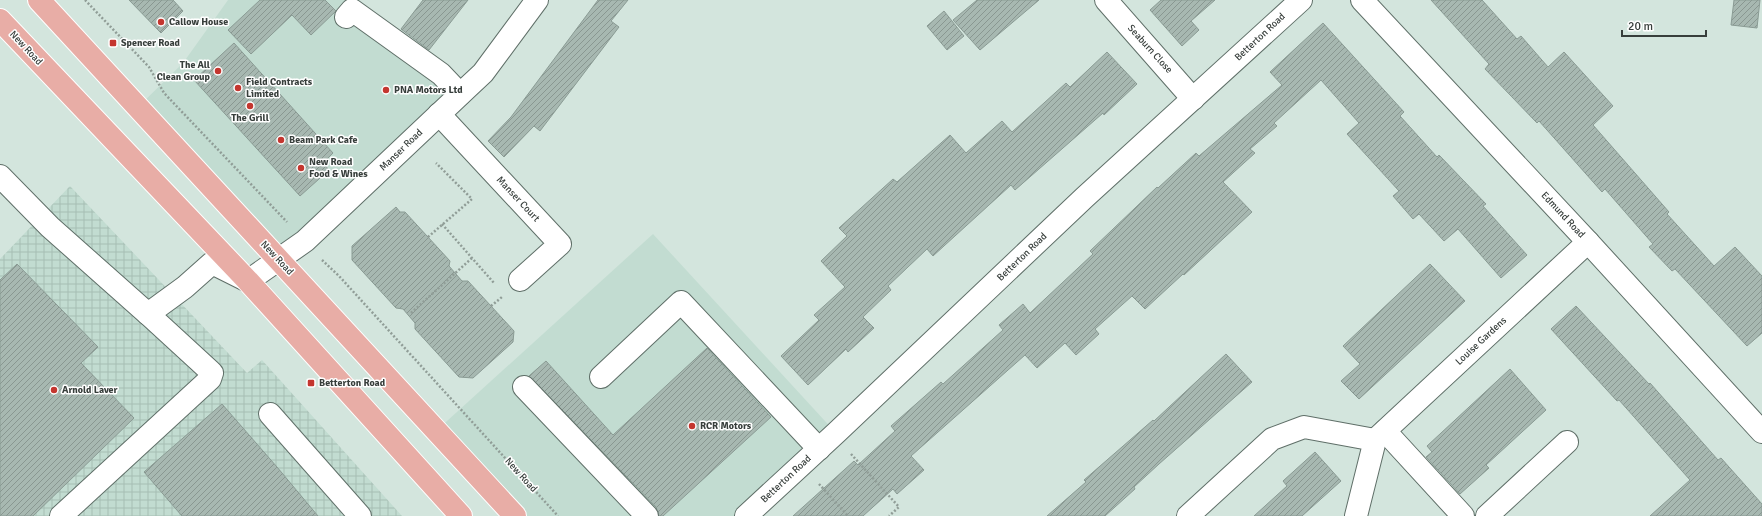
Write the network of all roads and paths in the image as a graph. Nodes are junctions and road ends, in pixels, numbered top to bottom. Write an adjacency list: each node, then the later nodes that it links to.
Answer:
1 (39, 0): 20 (main road, New Road)
2 (85, 0): 14 (path)
3 (537, 0): 9 (street, Manser Road)
4 (1106, 0): 10 (street, Seaburn Close)
5 (1300, 0): 10 (street, Betterton Road)
6 (1362, 0): 17 (street, Edmund Road)
7 (346, 17): 9 (street)
8 (0, 20): 22 (main road, New Road)
9 (460, 94): 11 (street, Manser Road)
10 (1193, 98): 31 (street, Betterton Road)
11 (439, 114): 20 (street, Manser Road); 21 (street, Manser Court)
12 (436, 163): 15 (path)
13 (0, 176): 25 (street)
14 (287, 222)
15 (442, 224): 16 (path); 19 (path)
16 (428, 237)
17 (1588, 242): 29 (street, Edmund Road); 30 (street, Louise Gardens)
18 (320, 258): 38 (path, New Road)
19 (472, 258): 23 (path); 24 (path)
20 (278, 259): 22 (street, Manser Road); 37 (main road, New Road)
21 (520, 280)
22 (248, 281): 25 (street); 36 (main road, New Road)
23 (495, 284)
24 (411, 313)
25 (148, 314): 34 (street)
26 (601, 378): 31 (street)
27 (524, 387): 39 (street)
28 (270, 414): 35 (street)
29 (1762, 432)
30 (1380, 436): 43 (street); 44 (street); 45 (street)
31 (827, 442): 33 (street, Betterton Road); 42 (path)
32 (1567, 442): 46 (street)
33 (801, 465): 40 (street, Betterton Road); 41 (path)
34 (61, 516)
35 (360, 516)
36 (461, 516)
37 (515, 516)
38 (558, 516)
39 (646, 516)
40 (746, 516)
41 (848, 516)
42 (889, 516)
43 (1188, 516)
44 (1356, 516)
45 (1463, 516)
46 (1487, 516)

